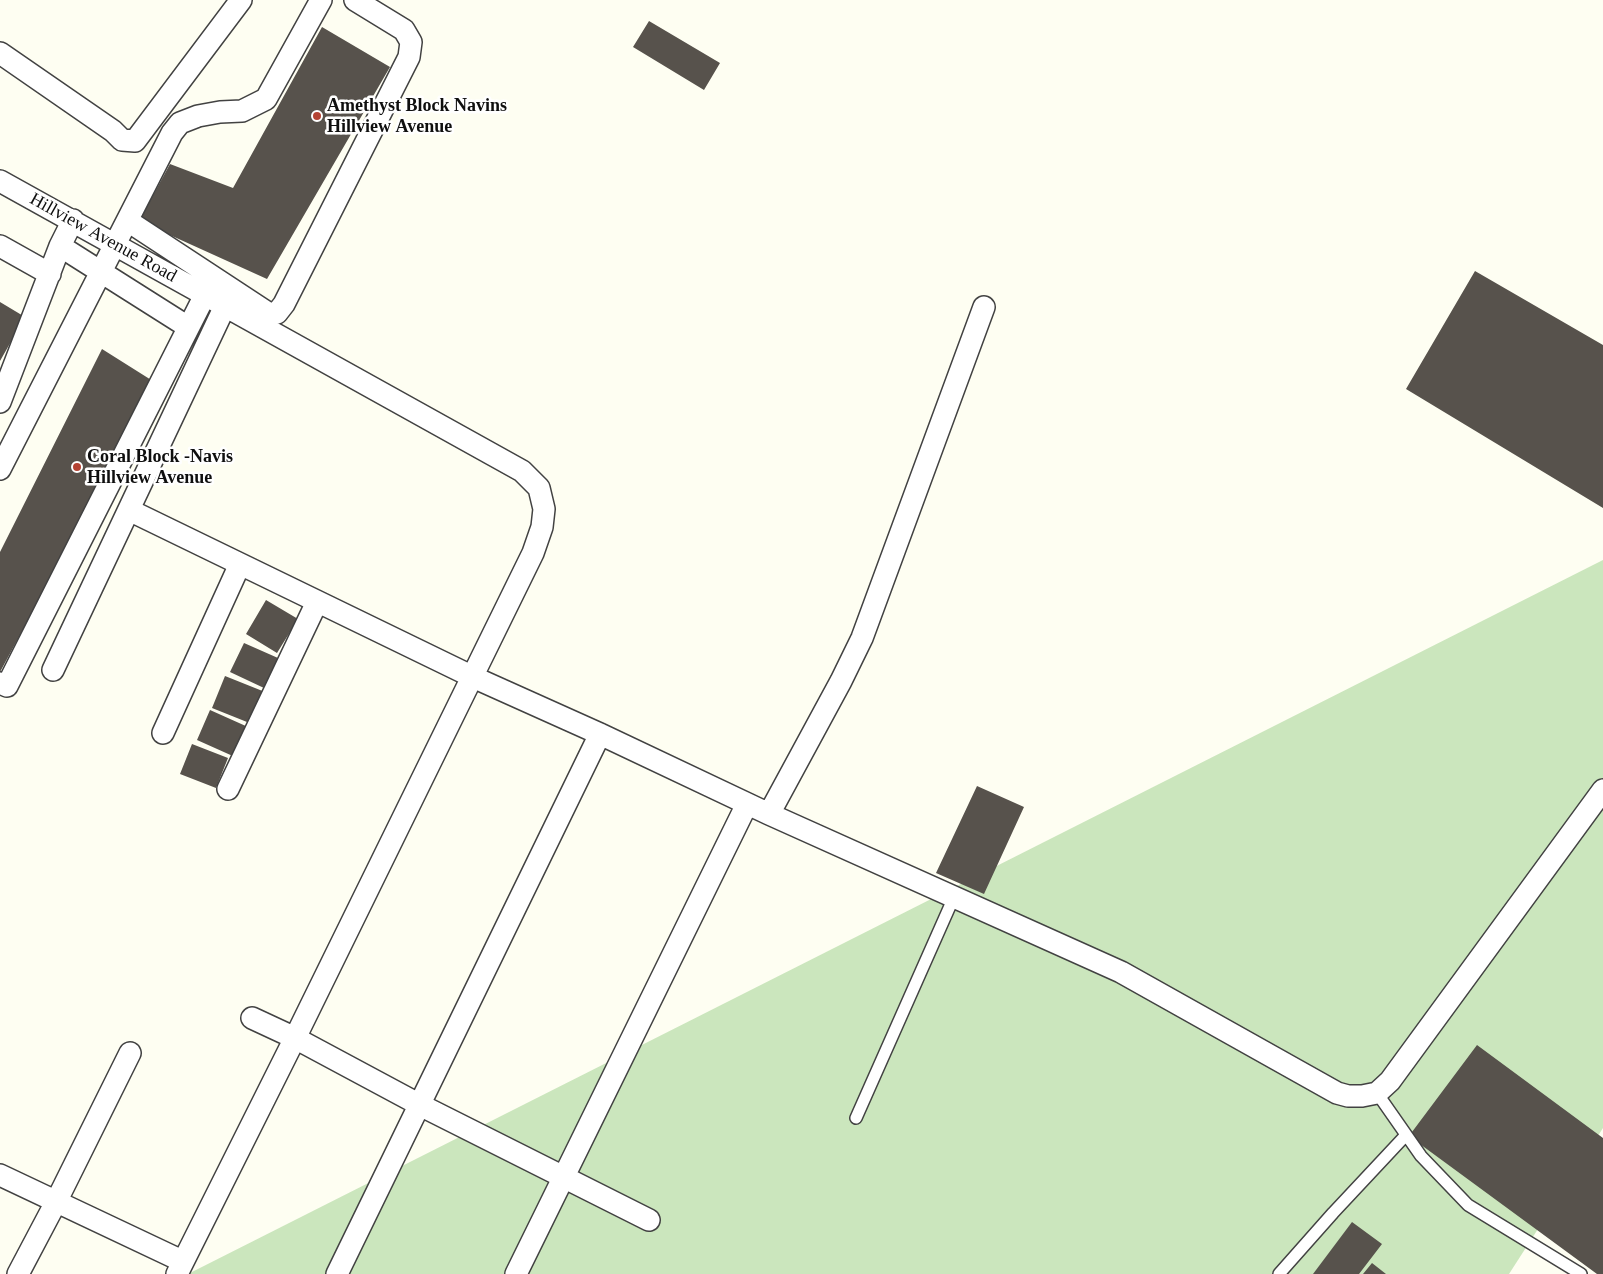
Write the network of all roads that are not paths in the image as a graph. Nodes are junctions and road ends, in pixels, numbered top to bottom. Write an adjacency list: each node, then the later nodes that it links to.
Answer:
1 (242, 0): 4 (street)
2 (321, 0): 7 (street)
3 (355, 0): 7 (street)
4 (0, 53)
5 (0, 181): 6 (street, Hillview Avenue Road)
6 (73, 220): 8 (street, Hillview Avenue Road); 10 (street)
7 (128, 220): 8 (street)
8 (114, 245): 11 (street); 13 (street, Hillview Avenue Road)
9 (0, 246): 12 (street)
10 (60, 246): 11 (street); 12 (street)
11 (100, 272): 16 (street); 18 (street)
12 (50, 274): 17 (street)
13 (205, 295): 14 (street, Hillview Avenue Road); 16 (street)
14 (225, 306): 19 (street); 23 (street, Hillview Avenue Road)
15 (984, 307): 30 (street)
16 (188, 327): 24 (street)
17 (0, 402)
18 (0, 469)
19 (129, 510): 20 (street); 22 (street)
20 (240, 564): 21 (street); 25 (street)
21 (317, 602): 23 (street); 27 (street)
22 (53, 670)
23 (473, 677): 26 (street); 33 (street, Hillview Avenue Road)
24 (0, 683)
25 (163, 733)
26 (600, 734): 29 (street); 36 (street)
27 (228, 789)
28 (1603, 790): 35 (street)
29 (747, 804): 30 (street); 40 (street)
30 (769, 814): 31 (street)
31 (954, 897): 35 (street); 37 (lane)
32 (252, 1018): 33 (street)
33 (296, 1038): 36 (street); 43 (street, Hillview Avenue Road)
34 (130, 1053): 41 (street)
35 (1377, 1093): 38 (lane)
36 (420, 1105): 40 (street); 45 (street)
37 (856, 1118)
38 (1406, 1135): 47 (lane); 48 (lane)
39 (0, 1175): 41 (street)
40 (564, 1177): 42 (street); 46 (street)
41 (56, 1202): 43 (street); 44 (street)
42 (649, 1220)
43 (179, 1268)
44 (18, 1274)
45 (337, 1274)
46 (516, 1274)
47 (1279, 1274)
48 (1581, 1274)

